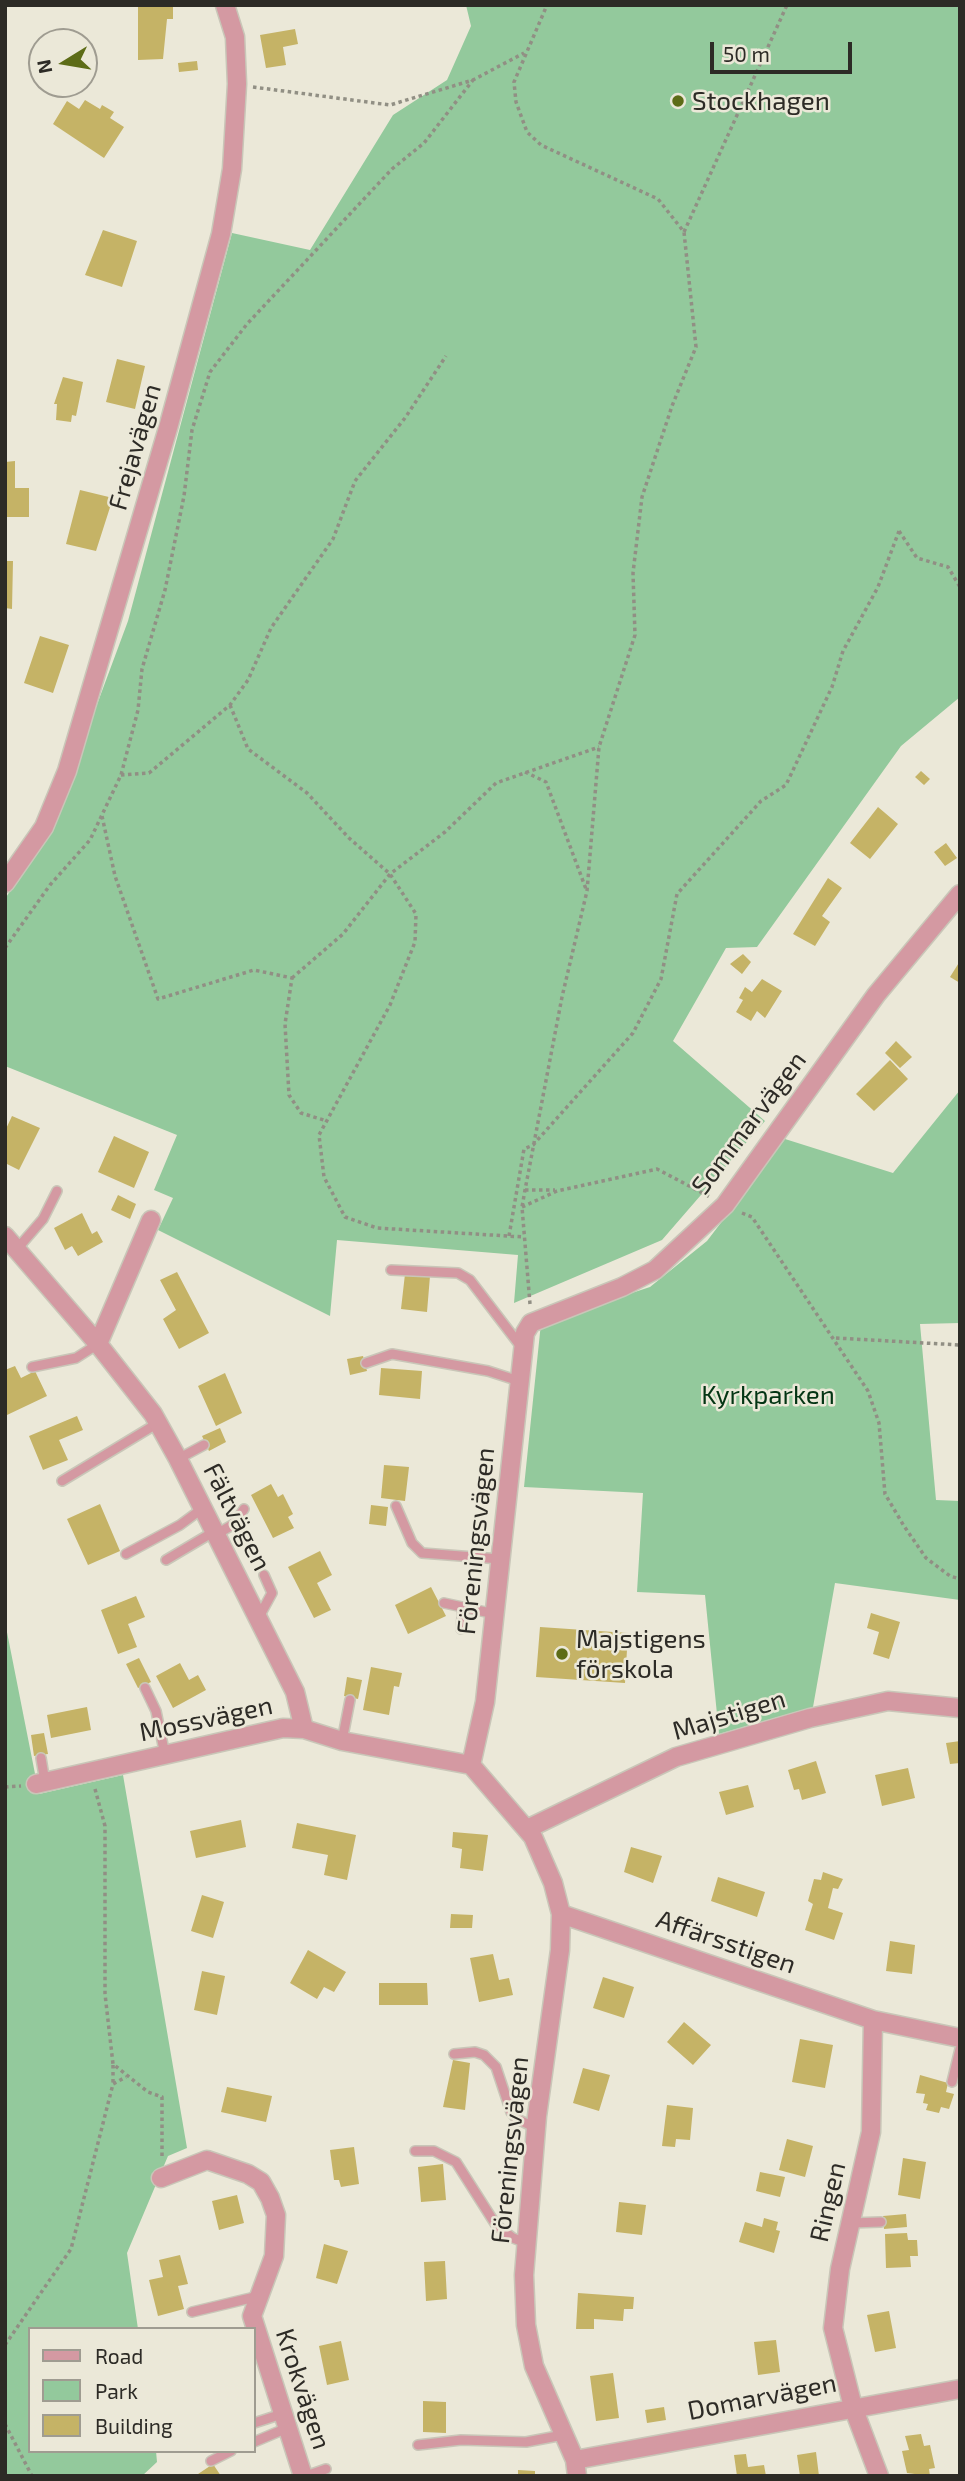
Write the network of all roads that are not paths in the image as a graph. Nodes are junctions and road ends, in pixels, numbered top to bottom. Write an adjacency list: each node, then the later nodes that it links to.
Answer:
1 (225, 5): 2 (street, Frejavägen)
2 (5, 883)
3 (960, 894): 8 (street, Sommarvägen)
4 (57, 1191): 6 (lane)
5 (151, 1220): 9 (street)
6 (11, 1243): 9 (street, Fältvägen)
7 (391, 1270): 10 (lane)
8 (531, 1323): 10 (street, Föreningsvägen)
9 (98, 1343): 12 (lane); 14 (street, Fältvägen)
10 (523, 1349): 13 (street, Föreningsvägen)
11 (366, 1363): 13 (lane)
12 (32, 1367)
13 (519, 1381): 23 (street, Föreningsvägen)
14 (158, 1423): 16 (street, Fältvägen); 17 (lane)
15 (204, 1445): 16 (lane)
16 (178, 1459): 19 (street, Fältvägen)
17 (62, 1481)
18 (396, 1506): 23 (lane)
19 (203, 1508): 21 (street, Fältvägen); 22 (lane)
20 (244, 1509): 21 (lane)
21 (216, 1532): 24 (lane); 29 (street, Fältvägen)
22 (125, 1554)
23 (500, 1559): 28 (street, Föreningsvägen)
24 (166, 1560)
25 (264, 1575): 29 (lane)
26 (444, 1603): 27 (lane)
27 (463, 1607): 28 (lane); 30 (lane)
28 (495, 1614): 38 (street, Föreningsvägen)
29 (259, 1617): 34 (street, Fältvägen)
30 (461, 1629)
31 (145, 1688): 36 (lane)
32 (350, 1700): 35 (lane)
33 (960, 1708): 40 (street, Majstigen)
34 (304, 1729): 35 (street, Mossvägen); 36 (street, Mossvägen)
35 (342, 1741): 38 (street, Mossvägen)
36 (165, 1755): 39 (street, Mossvägen)
37 (41, 1758): 39 (lane)
38 (471, 1765): 40 (street, Föreningsvägen)
39 (40, 1783)
40 (527, 1829): 41 (street, Föreningsvägen)
41 (561, 1914): 42 (street, Affärsstigen); 47 (street, Föreningsvägen)
42 (873, 2020): 43 (street); 51 (street, Ringen)
43 (960, 2038)
44 (960, 2049): 46 (lane)
45 (454, 2054): 47 (lane)
46 (952, 2082)
47 (536, 2128): 52 (street, Föreningsvägen)
48 (415, 2151): 52 (lane)
49 (161, 2178): 53 (street, Krokvägen)
50 (881, 2222): 51 (lane)
51 (850, 2223): 58 (street, Ringen)
52 (526, 2243): 61 (street, Föreningsvägen)
53 (259, 2296): 54 (lane); 55 (street, Krokvägen)
54 (192, 2312)
55 (255, 2327)
56 (256, 2329): 59 (street, Krokvägen)
57 (960, 2389): 58 (street, Domarvägen)
58 (853, 2407): 66 (street, Domarvägen); 69 (street, Ringen)
59 (284, 2421): 60 (lane); 62 (lane); 68 (street, Krokvägen)
60 (256, 2423)
61 (563, 2435): 63 (lane); 66 (street, Föreningsvägen)
62 (256, 2441)
63 (418, 2445)
64 (227, 2453): 65 (lane)
65 (211, 2461)
66 (576, 2468)
67 (326, 2469): 68 (lane)
68 (305, 2476)
69 (878, 2476)

